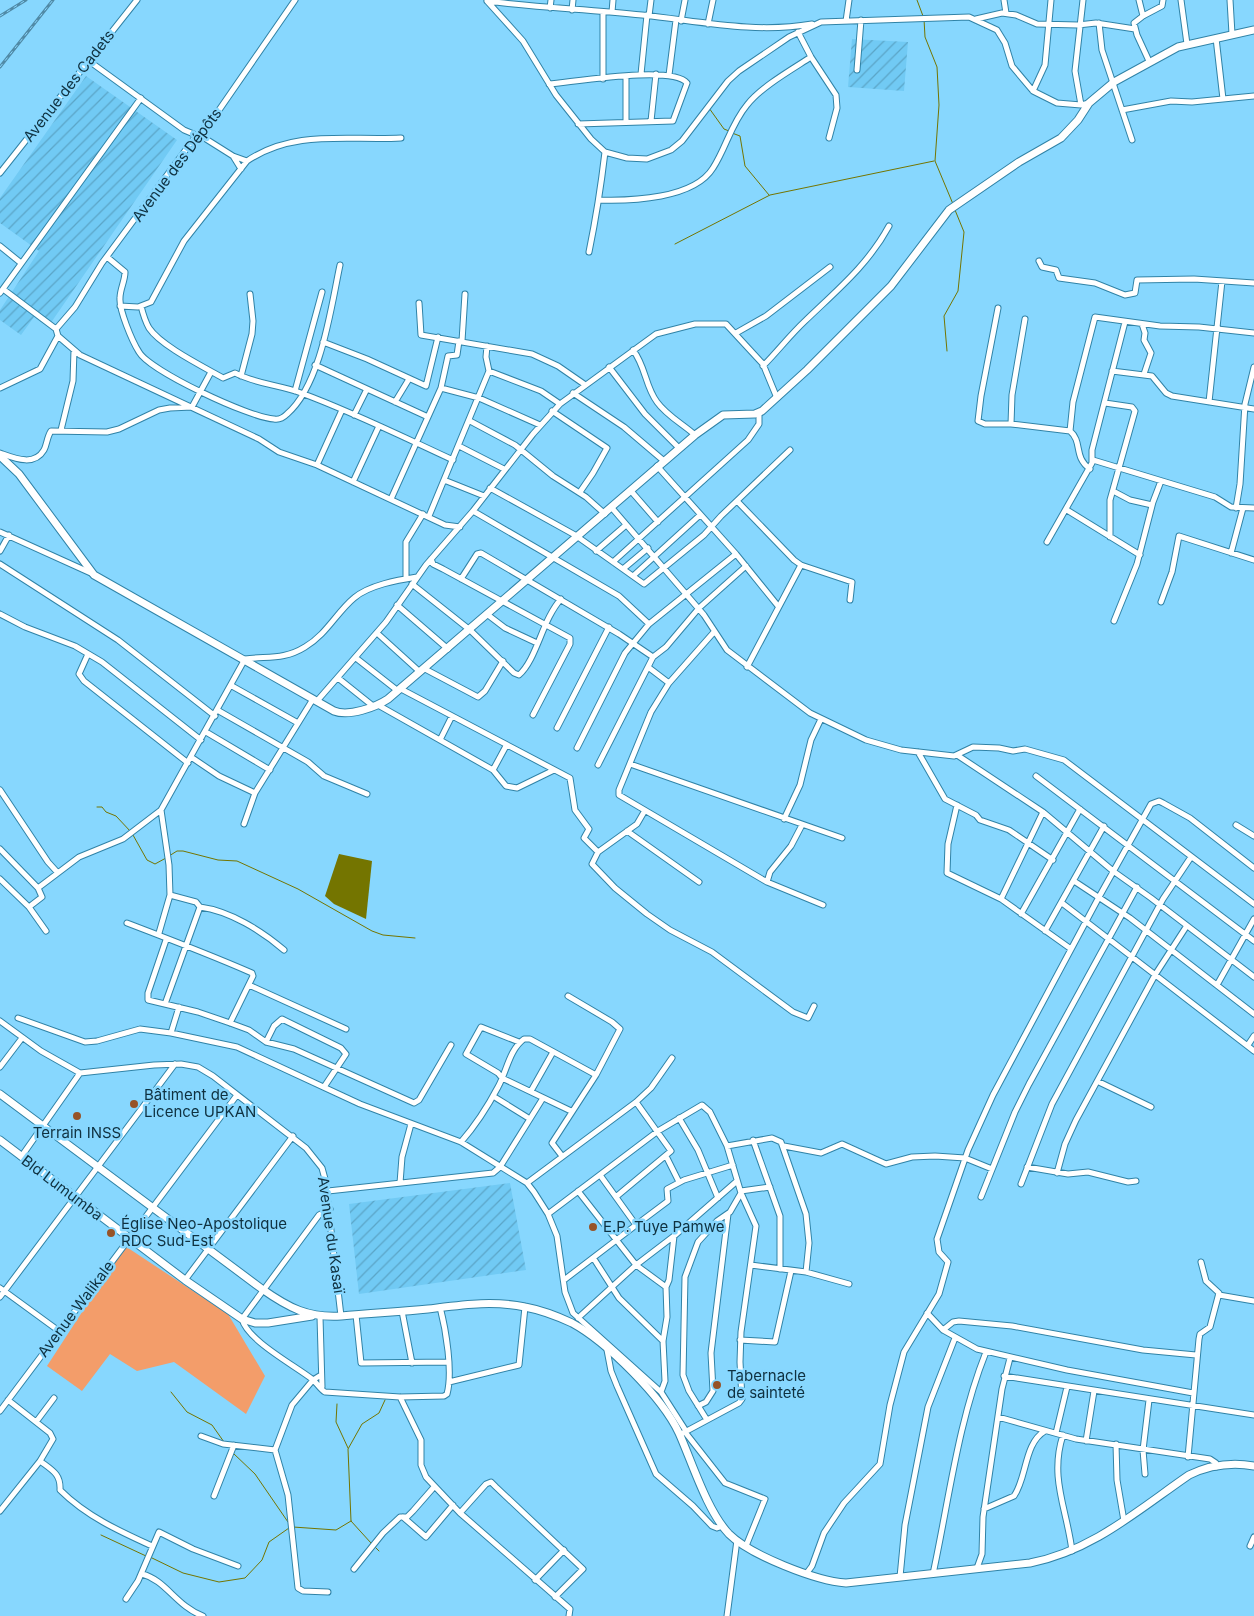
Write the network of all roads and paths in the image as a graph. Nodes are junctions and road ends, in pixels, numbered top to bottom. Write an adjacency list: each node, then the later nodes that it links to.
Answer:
1 (137, 0): 42 (street, Avenue des Cadets)
2 (296, 0): 61 (street, Avenue des Dépôts)
3 (486, 0): 18 (street); 51 (street)
4 (551, 0): 19 (street)
5 (573, 0): 20 (street)
6 (613, 0): 22 (street)
7 (651, 0): 24 (street)
8 (685, 0): 27 (street)
9 (713, 0): 33 (street)
10 (850, 0): 29 (street)
11 (1004, 0): 23 (street)
12 (1051, 0): 31 (street)
13 (1083, 0): 34 (street)
14 (1139, 0): 25 (street)
15 (1163, 0): 25 (street)
16 (1181, 0): 40 (street)
17 (1230, 0): 38 (street)
18 (516, 2): 19 (street)
19 (550, 8): 20 (street)
20 (572, 10): 21 (street)
21 (603, 12): 22 (street); 49 (street)
22 (612, 12): 24 (street)
23 (1006, 13): 26 (street); 31 (street)
24 (648, 16): 27 (street); 45 (street)
25 (1142, 16): 35 (street)
26 (976, 19): 28 (street); 52 (street)
27 (678, 20): 33 (street); 47 (street)
28 (861, 20): 29 (street); 44 (street)
29 (846, 21): 30 (street)
30 (821, 22): 33 (street); 37 (street)
31 (1049, 23): 34 (street); 52 (street)
32 (1099, 23): 34 (street); 35 (street); 50 (street)
33 (708, 24)
34 (1082, 25): 56 (street)
35 (1135, 29): 43 (street)
36 (1254, 30): 38 (main road)
37 (798, 32): 41 (street); 65 (street)
38 (1232, 34): 39 (main road)
39 (1216, 38): 40 (main road); 55 (street)
40 (1187, 44): 43 (main road)
41 (811, 57): 63 (street); 70 (street)
42 (89, 61): 54 (street); 69 (street, Avenue des Cadets)
43 (1149, 61): 50 (main road)
44 (857, 70)
45 (641, 74): 46 (street); 48 (street)
46 (656, 74): 47 (street); 58 (street)
47 (669, 75): 58 (street)
48 (626, 76): 49 (street); 59 (street)
49 (603, 79): 51 (street)
50 (1114, 82): 56 (main road); 57 (street)
51 (549, 84): 60 (street)
52 (1033, 91): 56 (street)
53 (1254, 96): 55 (street)
54 (140, 98): 61 (street); 76 (street)
55 (1223, 99): 57 (street)
56 (1085, 104): 122 (main road)
57 (1122, 110): 64 (street)
58 (651, 121): 59 (street)
59 (626, 122): 60 (street)
60 (578, 124): 65 (street)
61 (194, 136): 66 (street); 74 (street, Avenue des Dépôts)
62 (401, 138): 67 (street)
63 (829, 138)
64 (1132, 140)
65 (605, 152): 70 (street)
66 (232, 156): 67 (street); 68 (street)
67 (247, 161): 68 (street)
68 (241, 169): 87 (street)
69 (0, 173)
70 (599, 200): 73 (street)
71 (889, 226): 104 (street)
72 (0, 246): 76 (street)
73 (589, 252)
74 (106, 257): 86 (street); 92 (street, Avenue des Dépôts)
75 (1039, 261): 79 (street)
76 (21, 263): 81 (street)
77 (340, 265): 99 (street)
78 (830, 267): 94 (street)
79 (1222, 281): 80 (street); 93 (street)
80 (1254, 283)
81 (1, 291): 92 (street)
82 (322, 292): 118 (street)
83 (250, 294): 111 (street)
84 (465, 294): 98 (street)
85 (419, 303): 97 (street)
86 (120, 306): 87 (street); 117 (street)
87 (141, 306): 109 (street)
88 (998, 308): 136 (street)
89 (1025, 318): 136 (street)
90 (1124, 322): 91 (street); 108 (street); 140 (street)
91 (1142, 324): 93 (street); 110 (street)
92 (56, 329): 96 (street)
93 (1218, 329): 95 (street); 124 (street)
94 (736, 333): 102 (street); 104 (street)
95 (1254, 333)
96 (58, 336): 101 (street); 114 (street)
97 (438, 338): 98 (street); 112 (street)
98 (461, 341): 100 (street); 115 (street)
99 (323, 342): 103 (street); 112 (street)
100 (488, 346): 107 (street); 113 (street)
101 (74, 350): 127 (street); 139 (street)
102 (633, 350): 105 (street); 141 (street)
103 (315, 365): 116 (street); 120 (street)
104 (763, 366): 122 (street)
105 (609, 367): 113 (street); 144 (street)
106 (1254, 367): 128 (street)
107 (489, 371): 121 (street); 126 (street)
108 (1112, 371): 110 (street); 125 (street)
109 (212, 372): 111 (street); 117 (street)
110 (1144, 374): 124 (street)
111 (241, 376): 118 (street)
112 (409, 378): 123 (street)
113 (584, 384): 119 (street)
114 (0, 388)
115 (441, 388): 121 (street); 134 (street)
116 (367, 389): 123 (street); 133 (street)
117 (200, 390): 120 (street); 127 (street)
118 (295, 391): 120 (street)
119 (573, 393): 126 (street); 150 (street)
120 (304, 394): 130 (street)
121 (479, 398): 135 (street); 137 (street)
122 (777, 398): 132 (main road)
123 (395, 402): 134 (street)
124 (1209, 402): 128 (street)
125 (1105, 403): 149 (street); 153 (street)
126 (560, 404): 131 (street)
127 (192, 407): 139 (street); 151 (street)
128 (1245, 407): 129 (street); 169 (street)
129 (1254, 409)
130 (342, 410): 133 (street); 151 (street)
131 (552, 412): 137 (street); 162 (street)
132 (759, 412): 141 (main road); 165 (street)
133 (354, 415): 138 (street)
134 (428, 417): 142 (street)
135 (470, 422): 143 (street); 145 (street)
136 (1011, 424): 140 (street)
137 (540, 425): 145 (street)
138 (379, 426): 142 (street); 158 (street)
139 (61, 430): 147 (street)
140 (1070, 431): 155 (street)
141 (695, 435): 144 (main road)
142 (416, 442): 148 (street); 164 (street)
143 (459, 446): 148 (street); 154 (street)
144 (679, 448): 150 (main road)
145 (521, 449): 154 (street); 162 (street)
146 (790, 450): 166 (street)
147 (0, 454): 205 (main road)
148 (452, 460): 156 (street)
149 (1093, 460): 153 (street); 155 (street)
150 (664, 461): 152 (main road)
151 (317, 465): 158 (street)
152 (657, 466): 160 (main road); 165 (street)
153 (1119, 468): 157 (street); 161 (street)
154 (504, 469): 159 (street)
155 (1090, 469): 172 (street)
156 (444, 480): 163 (street); 175 (street)
157 (1161, 481): 167 (street); 169 (street)
158 (354, 482): 164 (street)
159 (490, 488): 163 (street); 184 (street)
160 (631, 491): 168 (main road); 177 (street)
161 (1113, 491): 167 (street); 185 (street)
162 (580, 492): 174 (street)
163 (484, 496): 173 (street)
164 (390, 498): 175 (street)
165 (684, 498): 176 (street); 177 (street)
166 (737, 501): 181 (street); 201 (street)
167 (1152, 505): 194 (street)
168 (612, 508): 174 (main road); 179 (street)
169 (1236, 508): 170 (street)
170 (1243, 508): 171 (street); 192 (street)
171 (1254, 508)
172 (1067, 510): 185 (street); 188 (street)
173 (473, 511): 180 (street); 196 (street)
174 (605, 514): 184 (main road)
175 (426, 515): 178 (street); 208 (street)
176 (700, 515): 181 (street); 195 (street)
177 (658, 522): 187 (street)
178 (444, 525): 180 (street); 186 (street)
179 (626, 525): 187 (street); 191 (street)
180 (460, 527): 186 (street)
181 (712, 527): 193 (street); 203 (street)
182 (0, 532): 183 (street)
183 (9, 535): 190 (street); 205 (street)
184 (577, 537): 191 (street); 196 (main road)
185 (1110, 537): 194 (street)
186 (449, 538): 198 (street)
187 (639, 539): 189 (street); 199 (street)
188 (1048, 542)
189 (648, 548): 195 (street); 204 (street)
190 (0, 551)
191 (596, 552): 199 (street)
192 (1231, 553): 197 (street); 216 (street)
193 (736, 554): 202 (street); 212 (street)
194 (1140, 555): 222 (street)
195 (655, 556): 203 (street); 206 (street)
196 (553, 558): 210 (main road); 224 (street)
197 (1254, 560)
198 (432, 561): 207 (street); 209 (street)
199 (613, 562): 204 (street)
200 (0, 564): 246 (street)
201 (801, 565): 214 (street); 218 (street)
202 (746, 566): 218 (street); 219 (street)
203 (665, 568): 206 (street); 212 (street)
204 (623, 569): 206 (street)
205 (94, 575): 235 (main road)
206 (633, 576)
207 (417, 577): 208 (street); 211 (street)
208 (406, 579): 235 (street)
209 (461, 579): 210 (street); 215 (street)
210 (529, 579): 213 (street); 215 (main road)
211 (412, 584): 217 (street); 226 (street)
212 (686, 593): 219 (street); 224 (street)
213 (561, 598): 223 (street); 225 (street)
214 (850, 600)
215 (503, 601): 221 (main road); 223 (street)
216 (1161, 602)
217 (397, 605): 228 (street); 231 (street)
218 (778, 606): 238 (street)
219 (699, 608): 227 (street); 234 (street)
220 (0, 614): 232 (street)
221 (488, 615): 226 (main road); 229 (street)
222 (1114, 621)
223 (544, 624): 229 (street); 247 (street)
224 (649, 624): 230 (street)
225 (609, 627): 230 (street); 251 (street)
226 (470, 630): 231 (main road); 236 (street)
227 (714, 632): 238 (street); 241 (street)
228 (377, 633): 233 (street); 239 (street)
229 (537, 643): 236 (street)
230 (634, 643): 234 (street); 257 (street)
231 (448, 649): 239 (main road)
232 (88, 654): 253 (street); 261 (street)
233 (356, 658): 240 (street); 243 (street)
234 (653, 658): 237 (street)
235 (245, 659): 242 (street); 244 (main road)
236 (503, 661): 239 (street)
237 (648, 667): 241 (street); 263 (street)
238 (747, 667): 249 (street)
239 (423, 671): 243 (main road)
240 (338, 678): 244 (street); 245 (street)
241 (669, 683): 262 (street)
242 (232, 686): 246 (street); 250 (street)
243 (402, 688): 245 (main road); 248 (street)
244 (315, 700): 245 (main road); 250 (street)
245 (375, 706): 254 (street)
246 (217, 713): 252 (street); 256 (street)
247 (533, 715)
248 (452, 716): 254 (street); 255 (street)
249 (822, 719): 258 (street); 276 (street)
250 (298, 723): 256 (street)
251 (557, 728)
252 (206, 732): 253 (street); 264 (street)
253 (201, 740): 260 (street)
254 (440, 740): 265 (street)
255 (506, 746): 265 (street); 266 (street)
256 (282, 747): 264 (street); 270 (street)
257 (577, 748)
258 (918, 752): 259 (street); 271 (street)
259 (957, 755): 275 (street); 277 (street)
260 (191, 757): 261 (street); 269 (street)
261 (188, 763): 273 (street)
262 (630, 764): 274 (street); 276 (street)
263 (598, 765)
264 (270, 770): 269 (street)
265 (493, 770): 266 (street)
266 (554, 770): 290 (street)
267 (1036, 776): 272 (street)
268 (0, 790): 295 (street)
269 (256, 793): 278 (street)
270 (368, 794)
271 (957, 805): 286 (street); 305 (street)
272 (1080, 809): 280 (street); 283 (street)
273 (161, 810): 295 (street); 303 (street)
274 (644, 812): 282 (street); 300 (street)
275 (1043, 812): 283 (street); 286 (street)
276 (784, 819): 279 (street)
277 (1143, 820): 287 (street); 291 (street); 293 (street)
278 (244, 824)
279 (802, 825): 285 (street); 300 (street)
280 (1104, 826): 287 (street); 289 (street)
281 (1236, 826): 284 (street)
282 (627, 831): 290 (street); 299 (street)
283 (1066, 832): 289 (street); 292 (street)
284 (1254, 836)
285 (842, 838)
286 (1029, 843): 292 (street); 305 (street)
287 (1129, 845): 294 (street); 297 (street)
288 (0, 849): 302 (street)
289 (1089, 851): 294 (street); 298 (street)
290 (598, 852): 338 (street)
291 (1191, 857): 297 (street); 308 (street)
292 (1053, 860): 313 (street)
293 (1254, 868)
294 (1113, 871): 301 (street); 304 (street)
295 (58, 873): 302 (street)
296 (0, 879): 310 (street)
297 (1175, 880): 309 (street); 322 (street)
298 (1074, 881): 304 (street); 306 (street)
299 (699, 882)
300 (767, 882): 307 (street)
301 (1137, 887): 309 (street); 312 (street)
302 (38, 888): 310 (street)
303 (170, 895): 311 (street); 321 (street)
304 (1098, 897): 312 (street); 315 (street)
305 (1000, 899): 313 (street)
306 (1062, 903): 315 (street); 319 (street)
307 (823, 904)
308 (1254, 904)
309 (1160, 905): 317 (street); 320 (street)
310 (29, 907): 318 (street)
311 (200, 908): 326 (street); 328 (street)
312 (1122, 913): 320 (street); 323 (street)
313 (1021, 914): 319 (street)
314 (1254, 919): 322 (street)
315 (1086, 922): 323 (street); 327 (street)
316 (127, 923): 321 (street)
317 (1186, 927): 329 (street); 331 (street)
318 (46, 931)
319 (1045, 931): 327 (street)
320 (1146, 932): 329 (street); 330 (street)
321 (159, 934): 324 (street)
322 (1245, 935): 325 (street); 331 (street)
323 (1108, 939): 330 (street); 392 (street)
324 (166, 940): 326 (street); 337 (street)
325 (1254, 941)
326 (185, 946): 335 (street); 337 (street)
327 (1071, 949): 387 (street)
328 (284, 950)
329 (1171, 951): 332 (street); 334 (street)
330 (1132, 958): 332 (street); 391 (street)
331 (1231, 961): 333 (street); 334 (street)
332 (1156, 975): 351 (street); 363 (street)
333 (1254, 978)
334 (1217, 985): 340 (street)
335 (248, 986): 343 (street); 344 (street)
336 (568, 996): 360 (street)
337 (165, 1004): 339 (street)
338 (814, 1006)
339 (179, 1007): 343 (street); 345 (street)
340 (1254, 1014)
341 (18, 1018): 345 (street)
342 (0, 1021): 347 (street)
343 (230, 1023): 348 (street)
344 (346, 1029)
345 (171, 1033): 364 (street)
346 (1254, 1036): 351 (street)
347 (22, 1038): 357 (street); 359 (street)
348 (266, 1042): 358 (street); 358 (street)
349 (519, 1042): 353 (street); 362 (street); 362 (street)
350 (452, 1045): 358 (street)
351 (1248, 1045): 352 (street)
352 (1254, 1051)
353 (553, 1052): 360 (street); 365 (street)
354 (672, 1058): 370 (street)
355 (176, 1064): 356 (street, Avenue du Kasaï); 361 (street); 367 (street, Avenue du Kasaï)
356 (164, 1065): 359 (street, Avenue du Kasaï); 361 (street)
357 (0, 1067)
358 (336, 1070): 364 (street)
359 (80, 1073): 376 (street)
360 (596, 1075): 372 (street)
361 (166, 1076): 389 (street)
362 (502, 1078): 365 (street); 368 (street)
363 (1099, 1082): 371 (street); 394 (street)
364 (324, 1087): 375 (street)
365 (531, 1091): 369 (street)
366 (0, 1094): 376 (main road)
367 (237, 1095): 378 (street, Avenue du Kasaï); 410 (street, Avenue Walikale)
368 (493, 1096): 374 (street); 381 (street)
369 (543, 1098): 372 (street); 374 (street)
370 (636, 1102): 377 (street); 384 (street)
371 (1151, 1107)
372 (571, 1111): 384 (street)
373 (679, 1118): 377 (street); 382 (street); 393 (street)
374 (530, 1119): 390 (street)
375 (411, 1124): 381 (street); 399 (street)
376 (43, 1126): 386 (street); 389 (main road)
377 (658, 1131): 385 (street); 395 (street)
378 (293, 1136): 403 (street, Avenue du Kasaï); 418 (street)
379 (0, 1140): 386 (main road, Bld Lumumba)
380 (754, 1140): 382 (street); 383 (street); 402 (street)
381 (461, 1142): 390 (street)
382 (727, 1146): 388 (street)
383 (784, 1146): 387 (street); 425 (street)
384 (562, 1156): 400 (street)
385 (666, 1156): 398 (street); 406 (street)
386 (21, 1157): 407 (main road, Bld Lumumba)
387 (965, 1158): 392 (street); 439 (street)
388 (733, 1164): 393 (street); 396 (street)
389 (98, 1167): 407 (street); 410 (main road)
390 (500, 1167): 399 (street); 400 (street)
391 (1027, 1167): 394 (street); 401 (street)
392 (992, 1169): 408 (street)
393 (709, 1172): 398 (street); 409 (street)
394 (1057, 1173): 397 (street)
395 (600, 1174): 404 (street); 406 (street)
396 (737, 1181): 405 (street); 409 (street)
397 (1136, 1181)
398 (679, 1182): 414 (street)
399 (400, 1183): 403 (street)
400 (526, 1183): 412 (street)
401 (1021, 1184)
402 (770, 1187): 405 (street); 423 (street)
403 (328, 1191): 411 (street, Avenue du Kasaï)
404 (578, 1191): 412 (street); 417 (street)
405 (741, 1192): 413 (street); 422 (street)
406 (617, 1196): 414 (street)
407 (75, 1197): 416 (main road, Bld Lumumba); 431 (street)
408 (981, 1197)
409 (718, 1198): 415 (street)
410 (153, 1208): 416 (street, Avenue Walikale); 418 (main road)
411 (330, 1209): 432 (street); 441 (street, Avenue du Kasaï)
412 (548, 1214): 427 (street)
413 (728, 1214): 470 (street); 470 (street)
414 (636, 1225): 417 (street)
415 (674, 1236): 421 (street); 429 (street)
416 (130, 1238): 426 (main road, Bld Lumumba); 446 (street, Avenue Walikale)
417 (616, 1241): 419 (street); 421 (street)
418 (208, 1249): 426 (street); 432 (main road)
419 (594, 1259): 427 (street); 430 (street)
420 (1201, 1262): 433 (street)
421 (636, 1265): 429 (street); 430 (street)
422 (751, 1265): 423 (street); 449 (street)
423 (780, 1269): 424 (street)
424 (792, 1271): 425 (street); 449 (street)
425 (806, 1272): 428 (street)
426 (185, 1280): 444 (main road, Bld Lumumba)
427 (564, 1280): 443 (street)
428 (849, 1284)
429 (666, 1287): 448 (street)
430 (611, 1288): 443 (street); 448 (street)
431 (2, 1289): 434 (street); 446 (street)
432 (262, 1289): 442 (main road); 444 (street)
433 (1219, 1295): 435 (street); 452 (street)
434 (0, 1297)
435 (1254, 1301)
436 (526, 1307): 437 (main road); 450 (main road); 460 (street)
437 (440, 1308): 438 (main road); 455 (street)
438 (402, 1311): 440 (main road); 456 (street)
439 (927, 1313): 445 (street); 512 (street)
440 (356, 1315): 441 (main road); 456 (street)
441 (341, 1316): 442 (main road, Bld Lumumba)
442 (316, 1317): 444 (main road, Bld Lumumba); 457 (street)
443 (578, 1318): 453 (street)
444 (242, 1319): 459 (street)
445 (942, 1330): 447 (street); 452 (street)
446 (59, 1331): 468 (street, Avenue Walikale)
447 (955, 1338): 451 (street); 514 (street)
448 (663, 1340): 464 (street)
449 (740, 1340): 475 (street)
450 (607, 1350): 453 (main road); 500 (street)
451 (986, 1352): 454 (street); 513 (street)
452 (1196, 1355): 465 (street)
453 (619, 1357): 464 (street); 478 (main road)
454 (1010, 1358): 458 (street); 465 (street)
455 (448, 1362): 456 (street); 460 (street)
456 (412, 1363)
457 (321, 1375): 459 (street); 461 (street)
458 (1004, 1376): 462 (street); 474 (street)
459 (313, 1380): 461 (street); 485 (street)
460 (449, 1382): 466 (street)
461 (322, 1387): 466 (street)
462 (1067, 1387): 463 (street); 479 (street)
463 (1094, 1391): 469 (street); 482 (street)
464 (661, 1392): 478 (street)
465 (1193, 1392): 471 (street)
466 (400, 1396): 492 (street)
467 (54, 1398): 476 (street)
468 (8, 1400): 472 (street, Avenue Walikale); 476 (street)
469 (1149, 1400): 471 (street); 486 (street)
470 (698, 1406): 475 (street)
471 (1193, 1406): 473 (street); 487 (street)
472 (0, 1411)
473 (1254, 1415)
474 (998, 1417): 477 (street); 495 (street)
475 (707, 1420): 478 (street)
476 (36, 1422): 488 (street)
477 (1045, 1431): 479 (street); 495 (street)
478 (683, 1432): 500 (main road); 504 (street)
479 (1056, 1433): 480 (street)
480 (1063, 1435): 482 (street); 507 (street)
481 (201, 1436): 484 (street)
482 (1086, 1441): 483 (street)
483 (1116, 1444): 486 (street); 499 (street)
484 (234, 1445): 485 (street); 493 (street)
485 (275, 1450): 516 (street)
486 (1143, 1450): 487 (street); 491 (street)
487 (1188, 1457): 490 (street)
488 (40, 1461): 496 (street); 503 (street)
489 (1254, 1466): 490 (main road)
490 (1216, 1467): 499 (main road)
491 (1146, 1474)
492 (434, 1487): 494 (street); 498 (street)
493 (214, 1496)
494 (453, 1505): 497 (street); 498 (street)
495 (984, 1509): 509 (street)
496 (0, 1511)
497 (460, 1513): 506 (street); 515 (street)
498 (403, 1517): 510 (street)
499 (1124, 1521): 507 (main road)
500 (723, 1526): 502 (main road)
501 (1254, 1537): 505 (street)
502 (737, 1540): 504 (main road); 521 (street)
503 (152, 1546): 508 (street); 511 (street)
504 (746, 1546): 512 (main road)
505 (1250, 1546)
506 (564, 1550): 515 (street); 517 (street)
507 (1072, 1551): 509 (main road)
508 (238, 1566)
509 (977, 1568): 513 (main road)
510 (354, 1569)
511 (142, 1574): 518 (street); 519 (street)
512 (806, 1574): 514 (main road)
513 (933, 1574): 514 (main road)
514 (900, 1578)
515 (535, 1580): 517 (street)
516 (328, 1592)
517 (555, 1597): 520 (street)
518 (126, 1599)
519 (203, 1616)
520 (569, 1616)
521 (727, 1616)

